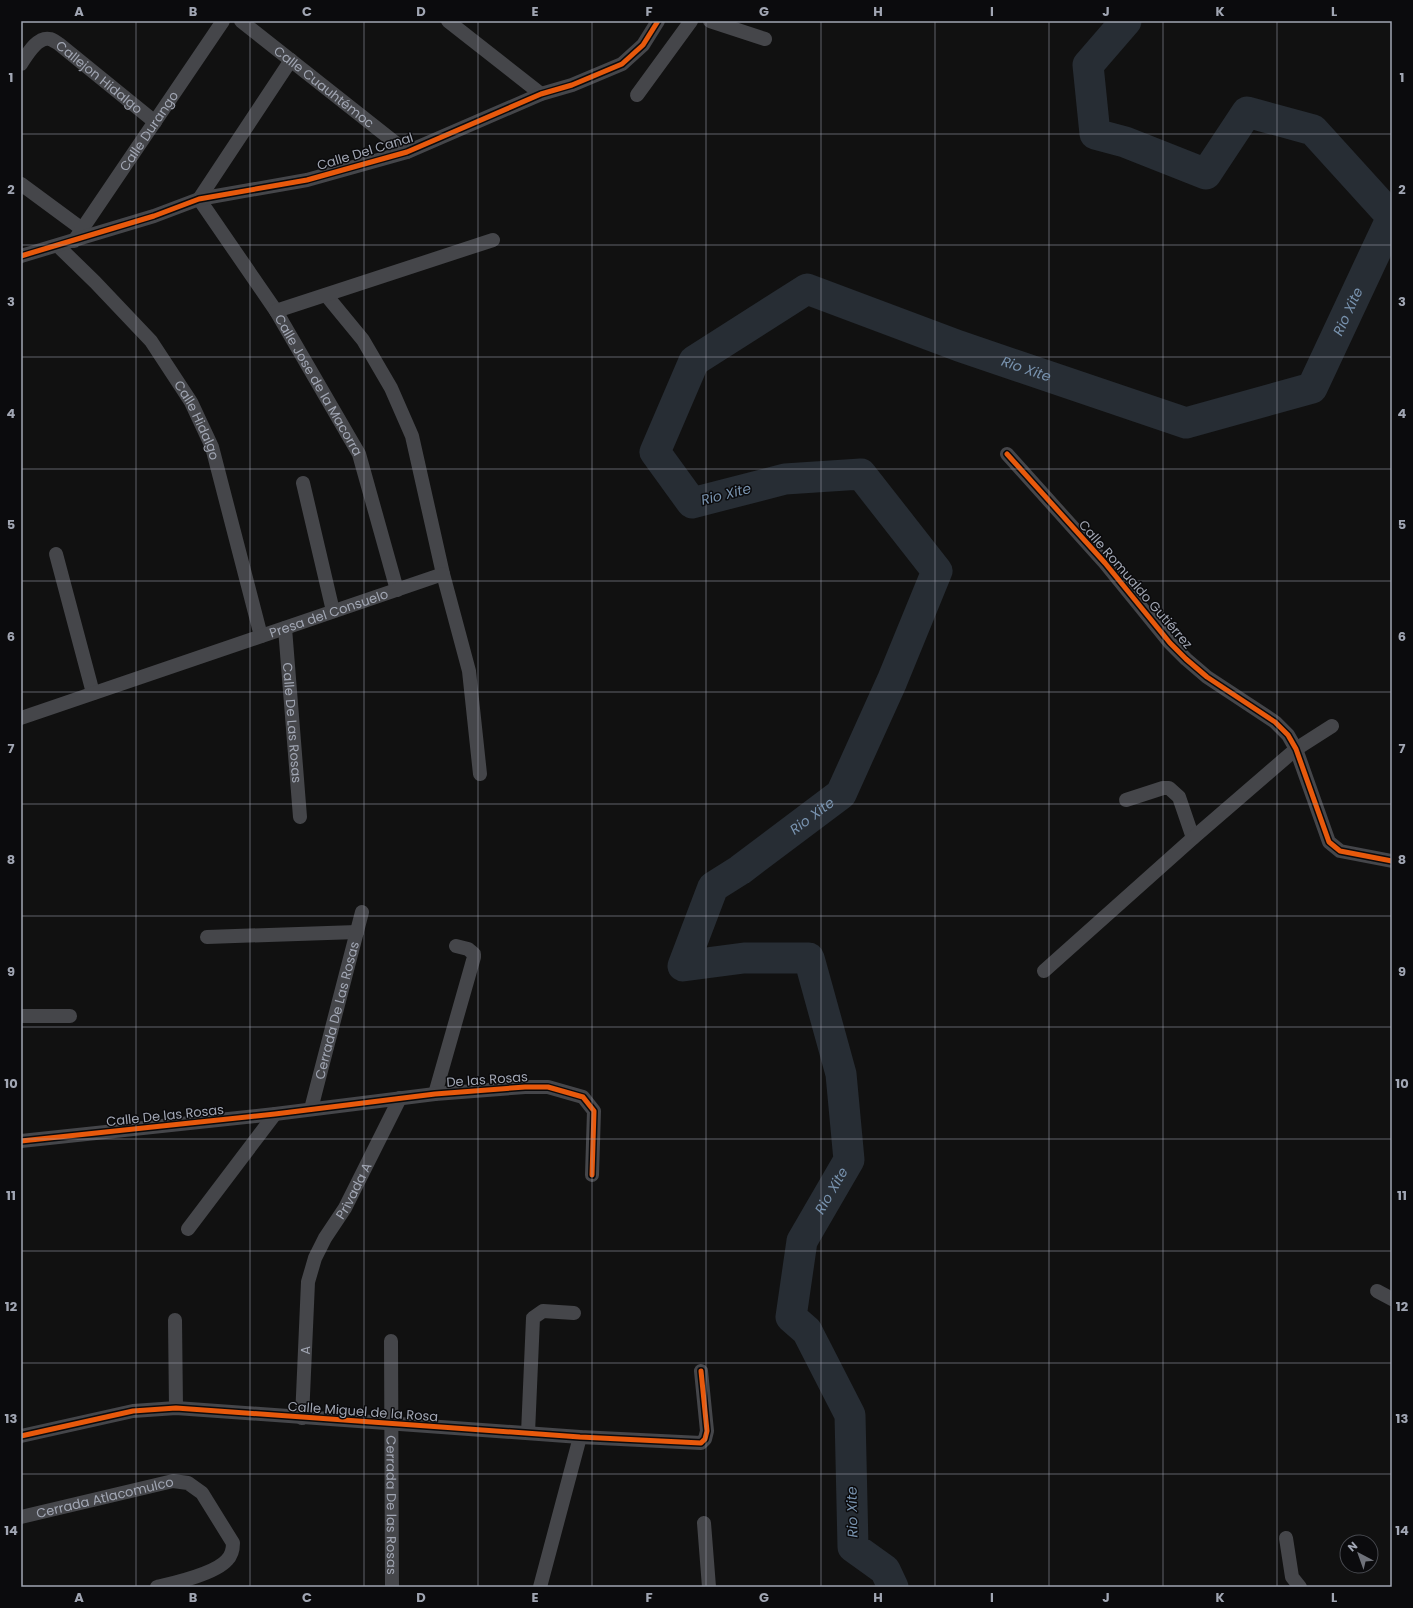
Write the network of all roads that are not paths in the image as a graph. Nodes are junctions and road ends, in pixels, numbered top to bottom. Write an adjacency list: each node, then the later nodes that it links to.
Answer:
1 (223, 21): 12 (street, Calle Durango)
2 (241, 21): 8 (street, Calle Cuauhtémoc)
3 (448, 21): 10 (street)
4 (658, 21): 10 (street, Calle Del Canal)
5 (691, 21): 11 (street)
6 (710, 21): 7 (street)
7 (765, 39)
8 (291, 60): 13 (street, Calle Cuauhtémoc); 15 (street)
9 (21, 64): 12 (street, Callejon Hidalgo)
10 (541, 94): 13 (street, Calle Del Canal)
11 (637, 95)
12 (155, 122): 16 (street, Calle Durango)
13 (407, 152): 15 (street, Calle Del Canal)
14 (21, 184): 16 (street)
15 (199, 199): 16 (street, Calle Del Canal); 21 (street, Calle Jose de la Macorra)
16 (78, 235): 18 (street, Calle Del Canal)
17 (493, 240): 20 (street)
18 (58, 246): 19 (street, Calle Del Canal); 29 (street, Calle Hidalgo)
19 (21, 256)
20 (326, 295): 21 (street); 25 (street)
21 (276, 311): 26 (street, Calle Jose de la Macorra)
22 (1007, 454): 33 (street, Calle Romualdo Gutiérrez)
23 (303, 483): 27 (street)
24 (56, 554): 30 (street)
25 (443, 574): 26 (street, Presa del Consuelo); 34 (street)
26 (397, 590): 27 (street, Presa del Consuelo)
27 (333, 611): 28 (street, Presa del Consuelo)
28 (284, 628): 29 (street, Presa del Consuelo); 36 (street, Calle De Las Rosas)
29 (261, 636): 30 (street, Presa del Consuelo)
30 (93, 693): 31 (street, Presa del Consuelo)
31 (21, 718)
32 (1332, 726): 33 (street)
33 (1296, 749): 37 (street); 38 (street, Calle Romualdo Gutiérrez)
34 (480, 774)
35 (1126, 800): 37 (street)
36 (300, 817)
37 (1193, 838): 43 (street)
38 (1392, 861)
39 (362, 912): 40 (street, Cerrada De Las Rosas)
40 (357, 932): 41 (street); 48 (street, Cerrada De Las Rosas)
41 (207, 937)
42 (456, 946): 46 (street)
43 (1044, 972)
44 (21, 1016): 45 (street)
45 (70, 1016)
46 (435, 1094): 47 (street, De las Rosas); 51 (street, De las Rosas)
47 (400, 1098): 48 (street, De las Rosas); 53 (street, Privada A)
48 (311, 1109): 49 (street, Calle De las Rosas)
49 (275, 1114): 50 (street, Calle De las Rosas); 52 (street)
50 (21, 1141)
51 (592, 1175)
52 (188, 1229)
53 (308, 1282): 61 (street, A)
54 (1377, 1291): 55 (street)
55 (1392, 1299)
56 (574, 1313): 63 (street)
57 (174, 1320): 60 (street)
58 (391, 1341): 62 (street, Cerrada De las Rosas)
59 (701, 1371): 65 (street, Calle Miguel de la Rosa)
60 (176, 1408): 61 (street, Calle Miguel de la Rosa); 64 (street, Calle Miguel de la Rosa)
61 (302, 1418): 62 (street, Calle Miguel de la Rosa)
62 (390, 1424): 63 (street, Calle Miguel de la Rosa); 71 (street, Cerrada De las Rosas)
63 (528, 1433): 65 (street, Calle Miguel de la Rosa)
64 (21, 1436)
65 (580, 1437): 72 (street)
66 (21, 1517): 69 (street, Cerrada Atlacomulco)
67 (704, 1523): 73 (street)
68 (1286, 1538): 74 (street)
69 (187, 1583): 70 (street)
70 (157, 1587)
71 (392, 1587)
72 (540, 1587)
73 (709, 1587)
74 (1300, 1587)

